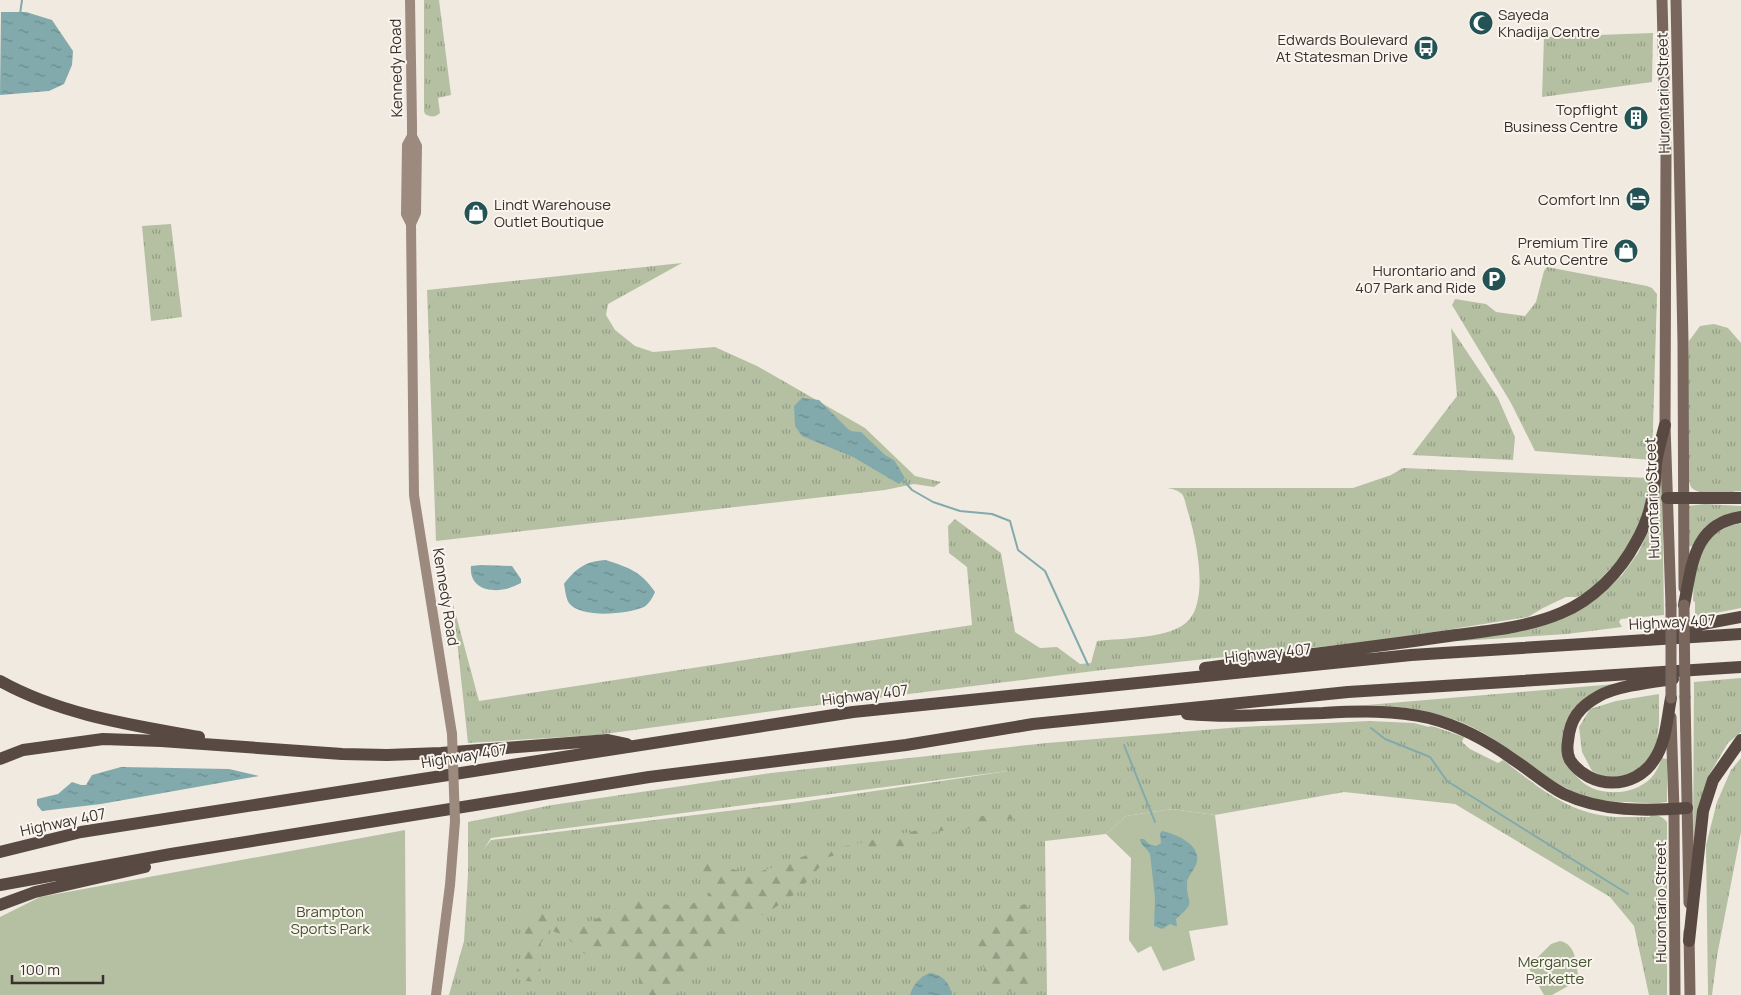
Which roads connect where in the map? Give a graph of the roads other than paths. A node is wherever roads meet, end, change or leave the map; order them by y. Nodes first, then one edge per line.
1 (410, 0) edge
2 (1662, 0) edge
3 (1676, 0) edge
4 (1665, 425) junction
5 (1667, 498) junction
6 (1683, 498) junction
7 (1741, 498) edge
8 (1741, 517) edge
9 (1678, 605) junction
10 (1741, 618) edge
11 (1741, 634) edge
12 (1637, 640) junction
13 (1741, 667) edge
14 (1705, 670) junction
15 (0, 681) edge
16 (1124, 684) junction
17 (1671, 698) junction
18 (1152, 712) junction
19 (1741, 740) edge
20 (637, 746) junction
21 (240, 748) junction
22 (0, 758) edge
23 (1681, 808) junction
24 (0, 852) edge
25 (171, 854) junction
26 (0, 885) edge
27 (0, 905) edge
28 (1689, 941) junction
29 (434, 995) edge
30 (1675, 995) edge
31 (1690, 995) edge

1 - 29 main road, Kennedy Road, bridge
2 - 4 main road, Hurontario Street
3 - 6 main road, Hurontario Street
4 - 5 main road, Hurontario Street
4 - 16 highway
5 - 6 highway
5 - 9 main road, Hurontario Street
6 - 7 highway
6 - 9 main road, Hurontario Street
8 - 9 highway
9 - 17 main road, Hurontario Street, bridge
9 - 23 main road, Hurontario Street, bridge
10 - 12 highway
11 - 12 highway, Highway 407
12 - 16 highway, Highway 407
13 - 14 highway
14 - 17 highway
14 - 18 highway
15 - 21 highway
16 - 20 highway, Highway 407
17 - 23 main road, Hurontario Street
18 - 23 highway
18 - 25 highway
19 - 28 highway
20 - 21 highway
20 - 24 highway, Highway 407
21 - 22 highway
23 - 28 main road, Hurontario Street
23 - 30 main road, Hurontario Street
25 - 26 highway
25 - 27 highway
28 - 31 main road, Hurontario Street

